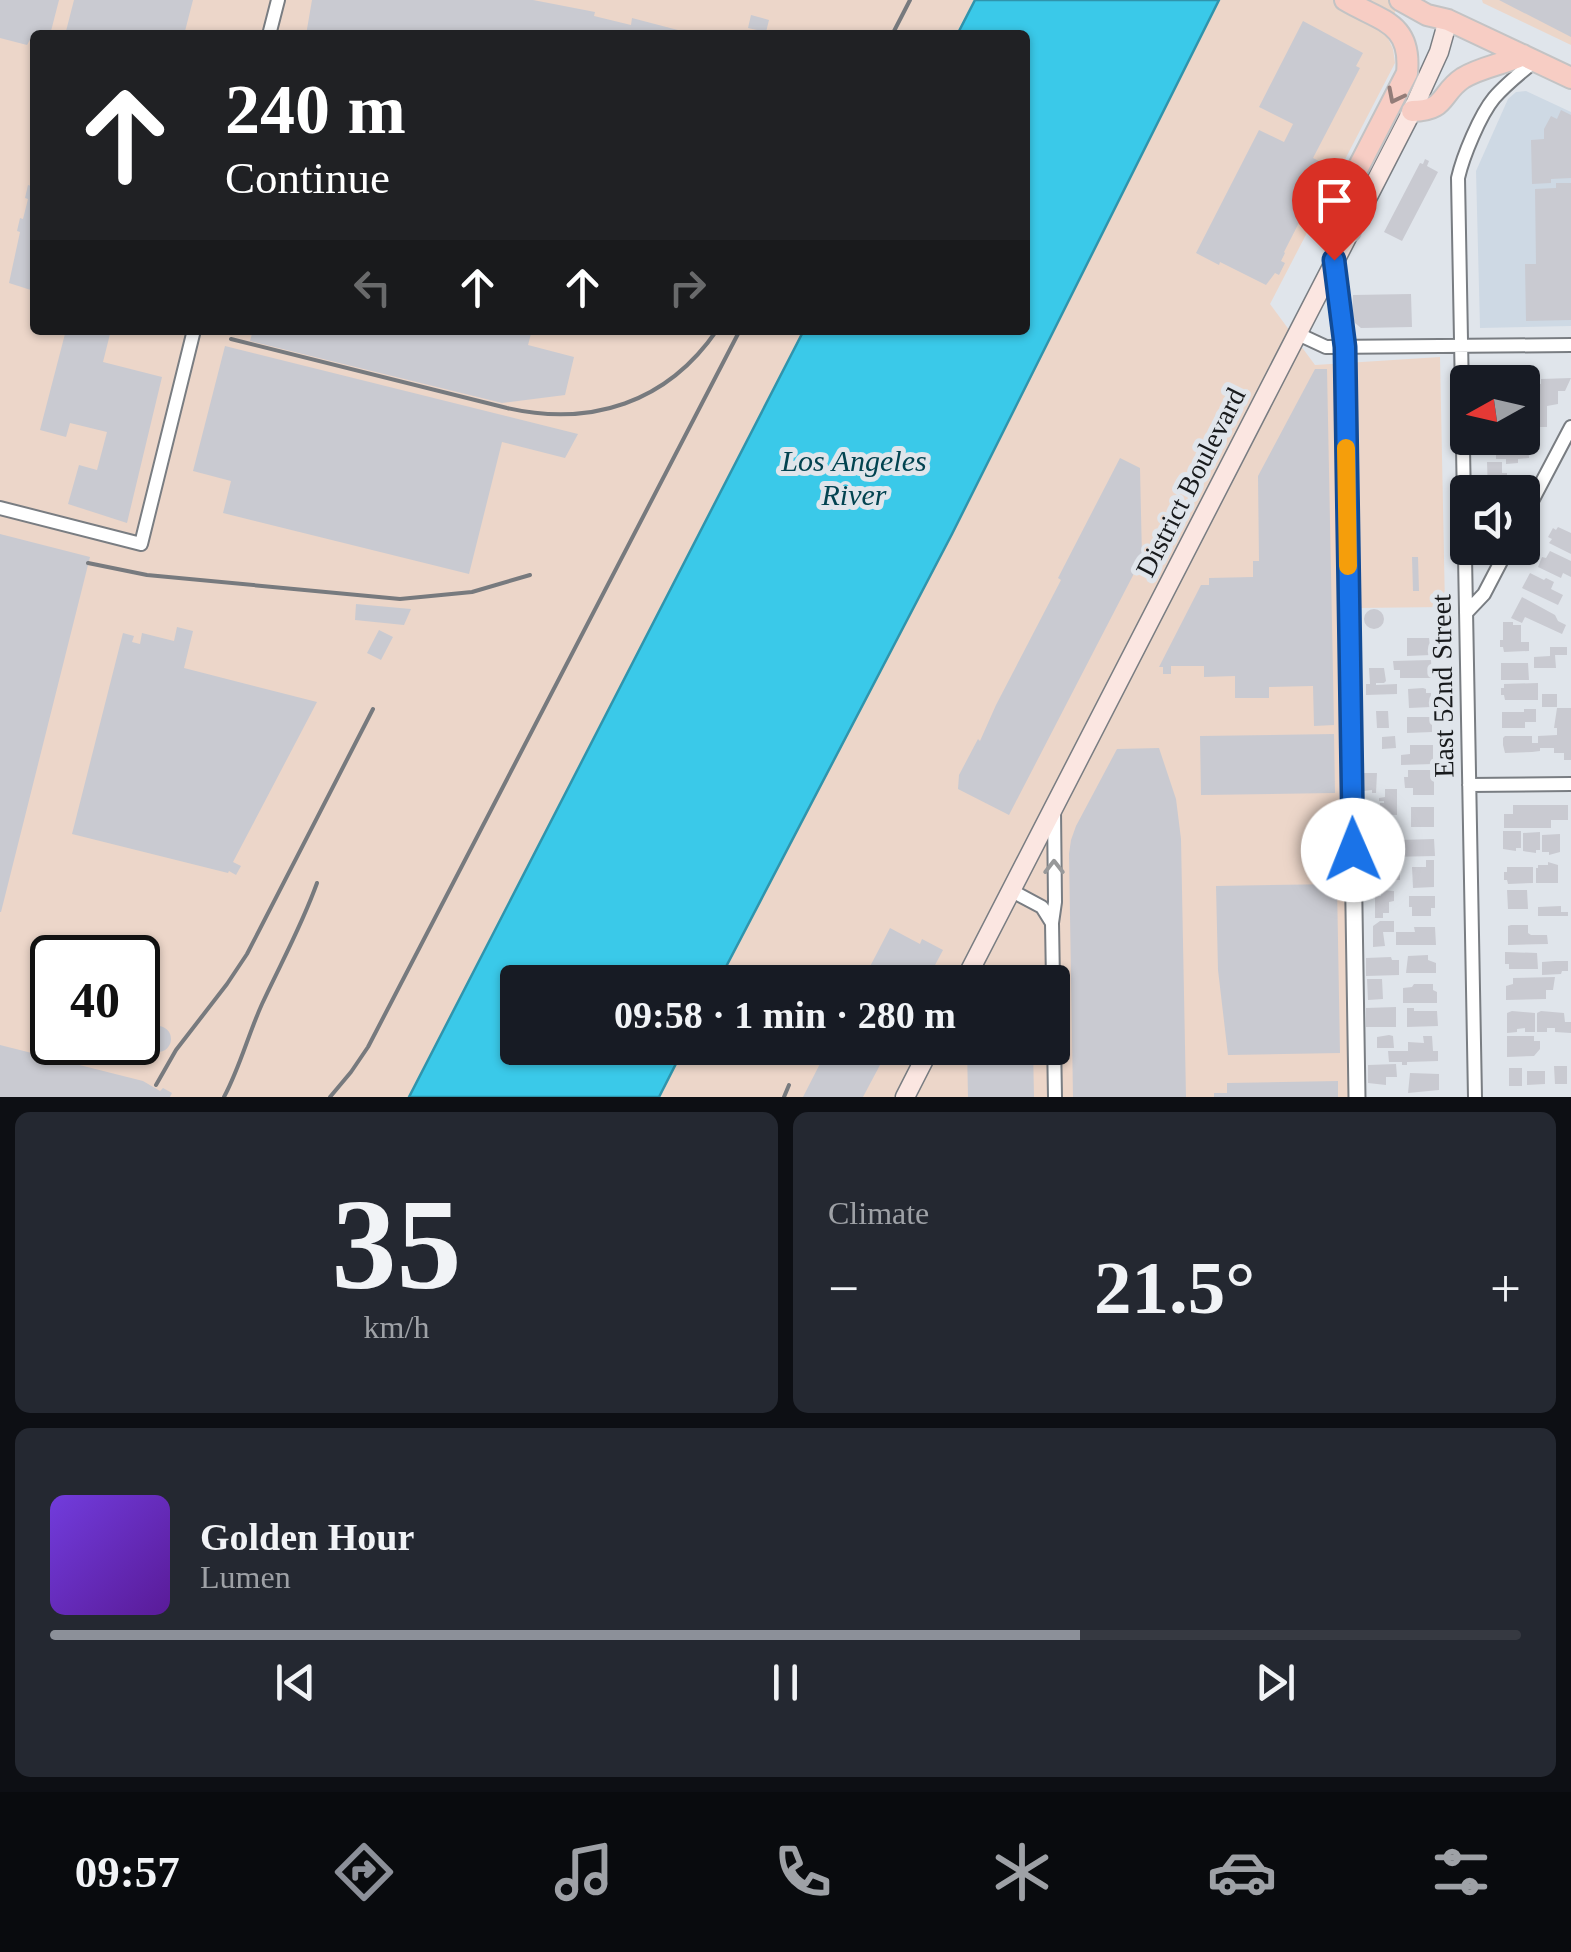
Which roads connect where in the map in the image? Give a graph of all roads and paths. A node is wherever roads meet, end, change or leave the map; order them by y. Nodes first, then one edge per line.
1 (278, 0) edge
2 (1344, 0) edge
3 (1400, 0) edge
4 (1448, 14) junction
5 (270, 30) edge
6 (1529, 58) junction
7 (1571, 78) edge
8 (1412, 111) junction
9 (1350, 231) junction
10 (1334, 260) junction
11 (1298, 334) junction
12 (193, 335) edge
13 (1571, 345) edge
14 (1461, 346) junction
15 (1345, 347) junction
16 (1571, 427) edge
17 (1540, 486) edge
18 (0, 508) edge
19 (1499, 565) edge
20 (1466, 613) junction
21 (1571, 784) edge
22 (1469, 786) junction
23 (1054, 810) junction
24 (1012, 892) junction
25 (1052, 923) junction
26 (973, 965) edge
27 (921, 1065) edge
28 (904, 1097) edge
29 (1055, 1097) edge
30 (1358, 1097) edge
31 (1475, 1097) edge

1 - 5 street
2 -> 9 main road
3 - 4 main road
4 - 6 main road
4 - 8 main road, District Boulevard
6 - 7 main road
6 - 8 main road
6 - 14 street, East 52nd Street
8 - 9 main road, District Boulevard
9 - 10 main road, District Boulevard
10 - 11 main road, District Boulevard
10 - 15 street
11 - 15 street
11 - 23 main road, District Boulevard
12 - 18 street
13 - 14 street
14 - 15 street
14 - 20 street, East 52nd Street
15 - 30 street
16 - 17 street
19 - 20 street
20 - 22 street, East 52nd Street
21 - 22 street
22 - 31 street, East 52nd Street
23 - 24 main road, District Boulevard
25 -> 23 street
24 - 25 street
24 - 26 main road, District Boulevard
25 - 29 street
27 - 28 main road

